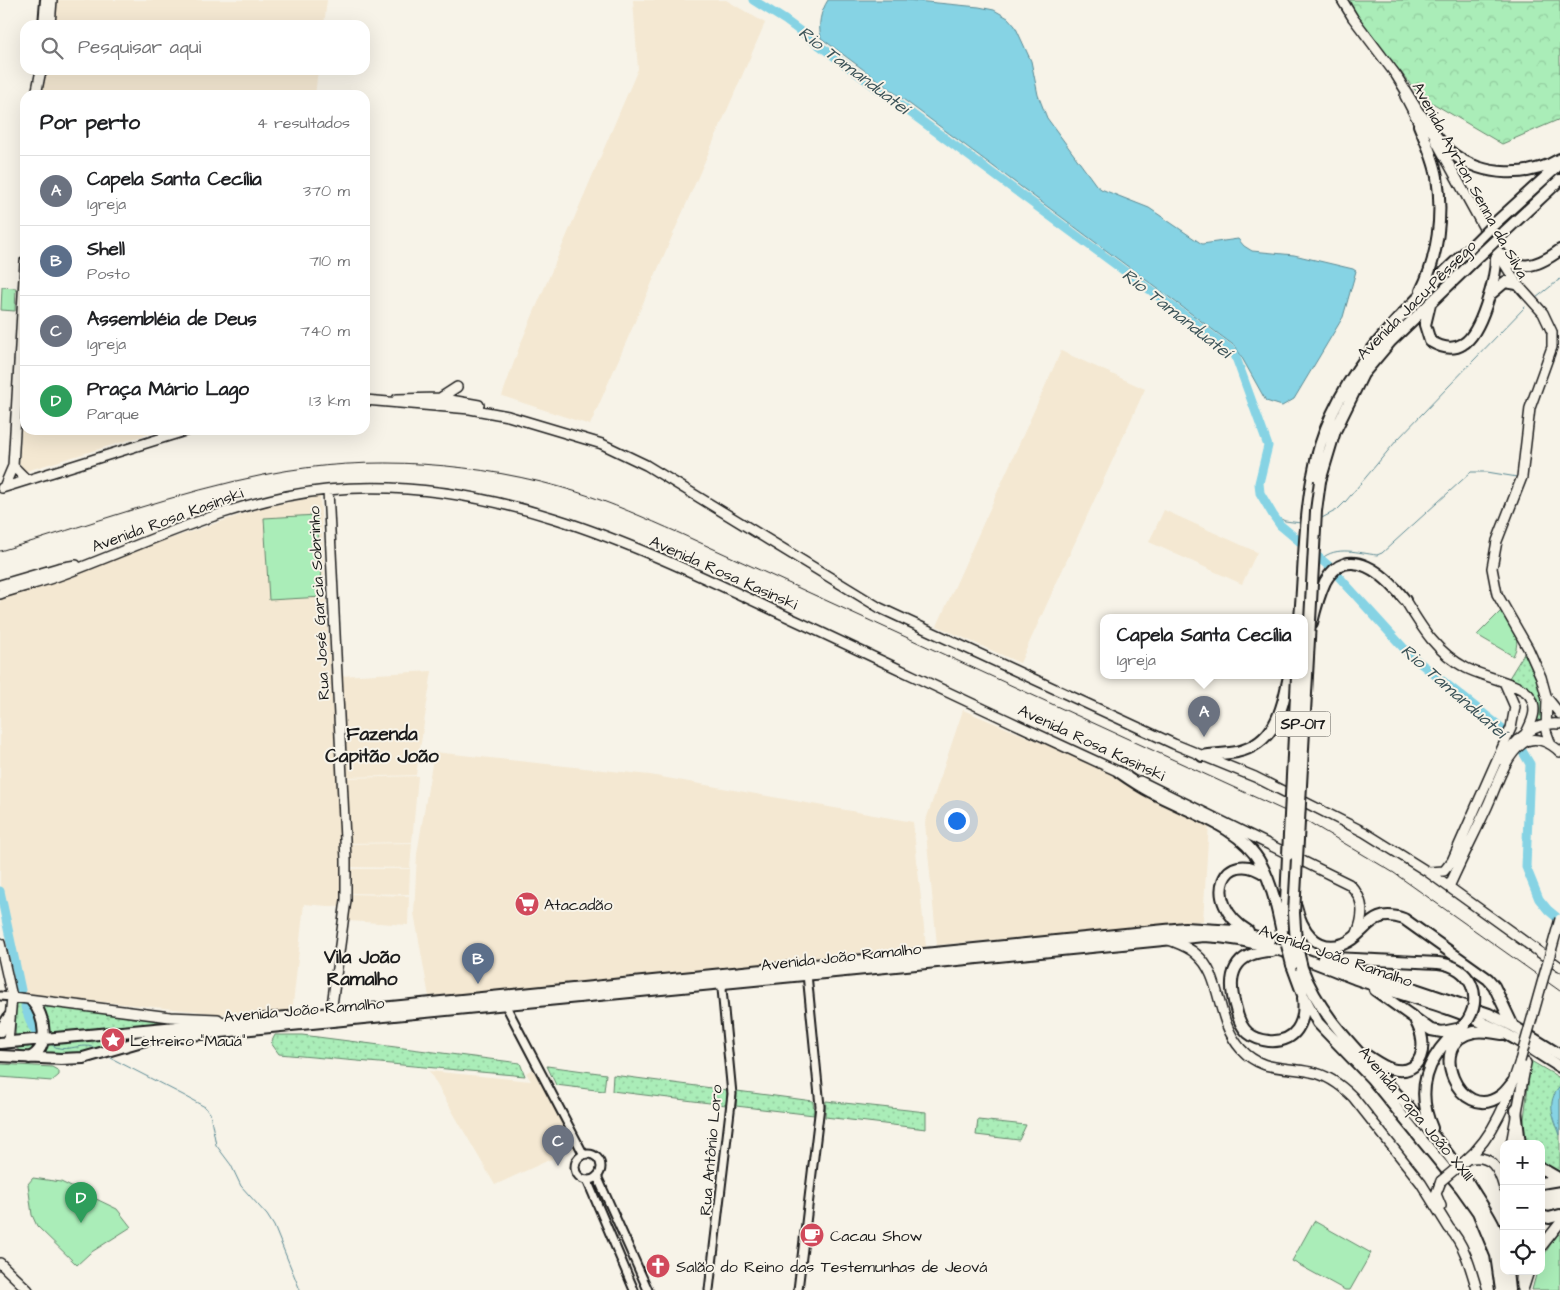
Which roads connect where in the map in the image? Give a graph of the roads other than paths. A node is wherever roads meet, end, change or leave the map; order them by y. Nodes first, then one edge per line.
1 (46, 0) edge
2 (52, 0) edge
3 (1342, 0) edge
4 (46, 20) edge
5 (47, 20) edge
6 (40, 75) edge
7 (37, 90) edge
8 (1420, 120) junction
9 (1560, 158) edge
10 (1560, 164) edge
11 (1560, 180) edge
12 (1560, 250) edge
13 (1496, 254) junction
14 (1513, 283) junction
15 (1489, 295) junction
16 (1418, 298) junction
17 (1431, 302) junction
18 (20, 346) edge
19 (457, 387) dead end
20 (370, 400) edge
21 (457, 400) junction
22 (437, 402) junction
23 (470, 409) junction
24 (172, 435) edge
25 (580, 436) junction
26 (600, 437) junction
27 (608, 446) junction
28 (646, 465) junction
29 (13, 466) junction
30 (1316, 477) junction
31 (27, 480) junction
32 (2, 488) edge
33 (328, 490) junction
34 (91, 562) junction
35 (0, 585) edge
36 (0, 594) edge
37 (1405, 600) joint
38 (1300, 614) edge
39 (1309, 635) junction
40 (1308, 653) edge
41 (1288, 679) edge
42 (1298, 679) edge
43 (1306, 679) edge
44 (1506, 684) junction
45 (1547, 699) junction
46 (1560, 714) edge
47 (1546, 723) junction
48 (1560, 724) edge
49 (1522, 739) junction
50 (1550, 742) junction
51 (1509, 750) junction
52 (1560, 752) edge
53 (1202, 756) junction
54 (1119, 772) junction
55 (1428, 872) junction
56 (1267, 876) junction
57 (1449, 887) junction
58 (1294, 898) junction
59 (1560, 920) edge
60 (1253, 934) junction
61 (1356, 934) junction
62 (1167, 939) junction
63 (1560, 940) edge
64 (0, 944) edge
65 (1285, 947) junction
66 (1320, 957) junction
67 (0, 962) edge
68 (1297, 966) junction
69 (1560, 967) edge
70 (774, 968) junction
71 (804, 969) junction
72 (1355, 978) junction
73 (724, 982) junction
74 (1303, 994) junction
75 (0, 996) edge
76 (12, 998) junction
77 (503, 999) junction
78 (32, 1000) junction
79 (331, 1013) junction
80 (9, 1017) junction
81 (1414, 1019) junction
82 (242, 1020) junction
83 (1463, 1026) junction
84 (1510, 1030) junction
85 (0, 1031) edge
86 (44, 1040) junction
87 (4, 1042) edge
88 (1355, 1048) junction
89 (0, 1056) edge
90 (1560, 1056) edge
91 (16, 1057) junction
92 (28, 1058) junction
93 (1523, 1062) junction
94 (1560, 1067) edge
95 (1513, 1082) junction
96 (1516, 1110) junction
97 (1435, 1136) junction
98 (1512, 1140) edge
99 (1520, 1140) edge
100 (584, 1155) junction
101 (1466, 1160) junction
102 (1545, 1170) edge
103 (597, 1176) junction
104 (1560, 1179) edge
105 (586, 1180) junction
106 (1545, 1182) edge
107 (1503, 1185) edge
108 (1560, 1215) edge
109 (1545, 1217) edge
110 (1560, 1223) edge
111 (1454, 1234) junction
112 (1545, 1242) edge
113 (1500, 1243) edge
114 (0, 1263) edge
115 (1507, 1275) edge
116 (1521, 1275) edge
117 (1528, 1275) edge
118 (28, 1290) edge
119 (634, 1290) edge
120 (648, 1290) edge
121 (709, 1290) edge
122 (798, 1290) edge
123 (1476, 1290) edge
124 (1501, 1290) edge
125 (1509, 1290) edge
126 (1522, 1290) edge

1 - 4 highway
2 - 5 main road
3 - 8 main road, Avenida Ayrton Senna da Silva
6 - 7 main road
8 - 9 highway
8 - 13 main road, Avenida Ayrton Senna da Silva
8 - 16 highway
10 - 16 highway, Avenida Jacu-Pêssego / SP-017, bridge
11 - 17 highway, Avenida Jacu-Pêssego / SP-017, bridge
12 - 13 highway
13 - 14 main road, Avenida Ayrton Senna da Silva
13 - 15 highway
14 - 15 highway
14 - 45 main road, Avenida Ayrton Senna da Silva
15 - 17 highway
16 - 30 highway, Avenida Jacu-Pêssego / SP-017
17 - 30 highway, Avenida Jacu-Pêssego / SP-017
18 - 29 main road
19 - 22 main road
20 - 22 main road
21 - 22 main road
21 - 23 main road
21 - 26 main road
22 - 23 main road
23 - 25 main road
24 - 31 main road
25 - 26 main road
25 - 27 main road
26 - 27 main road
26 - 28 main road
27 - 28 main road
28 - 53 main road
29 - 31 main road
29 - 32 main road
30 - 38 highway, Avenida Jacu-Pêssego / SP-017
30 - 39 highway, Avenida Jacu-Pêssego / SP-017, bridge
31 - 32 main road
33 - 34 main road, Avenida Rosa Kasinski
33 - 54 main road, Avenida Rosa Kasinski
33 - 79 main road, Rua José Garcia Sobrinho
34 - 35 main road
34 - 36 main road, Avenida Rosa Kasinski
37 - 39 highway, bridge
37 - 44 main road
39 - 40 highway, Avenida Jacu-Pêssego / SP-017, bridge
41 - 53 highway
42 - 65 highway, SP-017, bridge
43 - 58 highway, Avenida Jacu-Pêssego / SP-017, bridge
44 - 49 main road
44 - 51 main road
45 - 46 main road, Avenida Ayrton Senna da Silva
45 - 47 main road, Avenida Ayrton Senna da Silva
47 - 48 main road
47 - 49 main road
47 - 50 main road, Avenida Ayrton Senna da Silva
49 - 50 main road
49 - 51 main road
50 - 52 main road
51 - 55 main road
51 - 57 main road
53 - 55 main road
54 - 56 highway
54 - 61 main road, Avenida Rosa Kasinski
55 - 57 main road
56 - 60 highway
56 - 65 highway
57 - 69 main road
58 - 61 highway, bridge
58 - 68 highway, Avenida Jacu-Pêssego / SP-017, bridge
59 - 93 main road, bridge
60 - 66 highway, Avenida João Ramalho
60 - 71 highway, Avenida João Ramalho
61 - 84 highway
62 - 65 highway, Avenida João Ramalho
62 - 71 highway, Avenida João Ramalho
62 - 111 main road
63 - 93 main road
64 - 67 main road
64 - 76 main road
65 - 68 highway, SP-017, bridge
65 - 72 highway, Avenida João Ramalho
65 - 74 highway
66 - 83 highway, bridge
66 - 84 highway, Avenida João Ramalho
68 - 74 highway, Avenida Papa João XXIII / SP-017
68 - 88 highway, Avenida Papa João XXIII / SP-017
70 - 71 highway, Avenida João Ramalho
70 - 73 highway
70 - 77 highway, Avenida João Ramalho
71 - 73 highway, Avenida João Ramalho
71 - 122 street
72 - 81 highway
72 - 84 highway, Avenida João Ramalho
73 - 77 highway, Avenida João Ramalho
73 - 121 street, Rua Antônio Loro
74 - 124 highway, Avenida Papa João XXIII / SP-017
75 - 76 street
76 - 78 main road, Avenida João Ramalho
76 - 80 main road
77 - 79 highway, Avenida João Ramalho
77 - 92 highway, Avenida João Ramalho
77 - 100 street
78 - 82 main road, Avenida João Ramalho
78 - 86 highway
79 - 82 highway, Avenida João Ramalho
80 - 85 highway
80 - 87 main road
81 - 83 highway
81 - 88 highway
82 - 86 highway, Avenida João Ramalho
83 - 97 highway
84 - 90 highway, Avenida João Ramalho
84 - 94 highway, Avenida João Ramalho
84 - 95 highway
86 - 87 highway, Avenida João Ramalho
86 - 92 highway
87 - 91 highway
88 - 97 highway, Avenida Papa João XXIII / SP-017
89 - 91 highway, Avenida João Ramalho
91 - 92 highway, Avenida João Ramalho
93 - 95 main road
93 - 96 main road
95 - 101 main road
96 - 98 main road
96 - 99 highway
97 - 113 highway, Avenida Papa João XXIII / SP-017
100 - 103 street
100 - 105 street
101 - 107 main road
101 - 111 main road, bridge
102 - 104 highway
103 - 105 street
103 - 120 street
104 - 106 highway
105 - 119 street
108 - 109 highway
110 - 112 main road
111 - 123 main road
114 - 118 main road
115 - 125 highway
116 - 126 main road
117 - 126 main road

